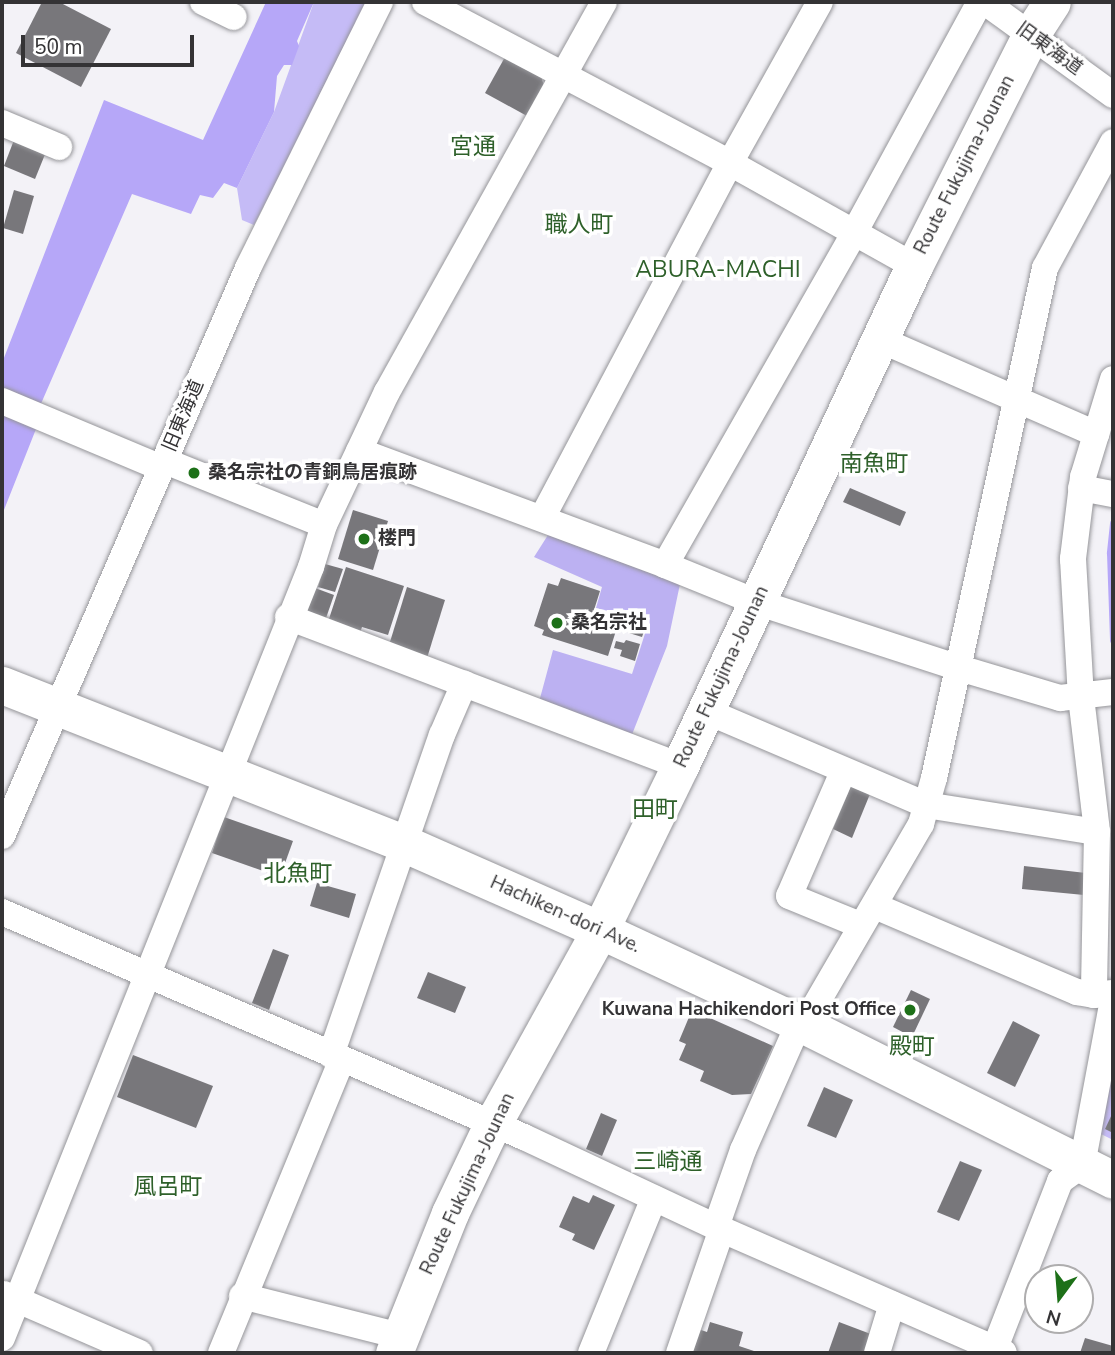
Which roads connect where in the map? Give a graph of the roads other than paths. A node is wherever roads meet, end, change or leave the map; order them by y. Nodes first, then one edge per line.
1 (203, 2) edge
2 (380, 2) edge
3 (425, 2) edge
4 (604, 2) edge
5 (820, 2) edge
6 (982, 2) edge
7 (1052, 2) edge
8 (233, 17) dead end
9 (1030, 36) junction
10 (563, 75) junction
11 (1113, 95) edge
12 (2, 124) edge
13 (1113, 142) edge
14 (59, 147) dead end
15 (730, 163) junction
16 (854, 233) junction
17 (914, 265) junction
18 (881, 340) junction
19 (1113, 379) edge
20 (2, 401) edge
21 (1018, 401) junction
22 (1096, 434) junction
23 (359, 451) junction
24 (163, 465) junction
25 (1081, 488) junction
26 (1111, 493) edge
27 (542, 518) junction
28 (324, 525) junction
29 (665, 565) junction
30 (756, 602) junction
31 (288, 617) junction
32 (956, 667) junction
33 (464, 684) junction
34 (2, 685) edge
35 (1095, 694) edge
36 (57, 707) junction
37 (706, 711) junction
38 (680, 766) junction
39 (843, 772) junction
40 (226, 773) junction
41 (926, 805) junction
42 (1097, 832) junction
43 (2, 836) edge
44 (405, 844) junction
45 (2, 912) edge
46 (868, 916) junction
47 (600, 930) junction
48 (147, 975) junction
49 (1107, 996) edge
50 (802, 1024) junction
51 (336, 1057) junction
52 (492, 1125) junction
53 (1097, 1172) edge
54 (654, 1198) junction
55 (719, 1228) junction
56 (242, 1296) junction
57 (10, 1297) edge
58 (892, 1304) junction
59 (2, 1338) edge
60 (397, 1345) edge
61 (997, 1352) edge
62 (140, 1353) edge
63 (220, 1353) edge
64 (591, 1353) edge
65 (678, 1353) edge
66 (877, 1353) edge

1 - 8 street
2 - 24 street, 旧東海道
3 - 10 street
4 - 10 street
5 - 15 street
6 - 9 street, 旧東海道
6 - 16 street
7 - 9 main road, Route Fukujima-Jounan
9 - 11 street, 旧東海道
9 - 17 main road, Route Fukujima-Jounan
10 - 15 street
10 - 23 street
12 - 14 street
13 - 21 street
15 - 16 street
15 - 27 street
16 - 17 street
16 - 29 street
17 - 18 main road, Route Fukujima-Jounan
18 - 21 street
18 - 30 main road, Route Fukujima-Jounan
19 - 22 street
20 - 24 street
21 - 22 street
21 - 32 street
22 - 25 street
23 - 27 street
23 - 28 street
24 - 28 street
24 - 36 street, 旧東海道
25 - 26 street
25 - 35 street
27 - 29 street
28 - 31 street
29 - 30 street
30 - 32 street
30 - 37 main road, Route Fukujima-Jounan
31 - 33 street
31 - 40 street
32 - 35 street
32 - 41 street
33 - 38 street
33 - 44 street
34 - 36 main road, Hachiken-dori Ave.
35 - 42 street
36 - 40 main road, Hachiken-dori Ave.
36 - 43 street, 旧東海道
37 - 38 main road, Route Fukujima-Jounan
37 - 39 street
38 - 47 main road, Route Fukujima-Jounan
39 - 41 street
39 - 46 street
40 - 44 main road, Hachiken-dori Ave.
40 - 48 street
41 - 42 street
41 - 46 street
42 - 49 street
44 - 47 main road, Hachiken-dori Ave.
44 - 51 street
45 - 48 street
46 - 49 street
46 - 50 street
47 - 50 main road, Hachiken-dori Ave.
47 - 52 main road, Route Fukujima-Jounan
48 - 51 street
48 - 57 street
49 - 53 street
50 - 53 main road, Hachiken-dori Ave.
50 - 55 street
51 - 52 street
51 - 56 street
52 - 54 street
52 - 60 main road, Route Fukujima-Jounan
53 - 61 street
54 - 55 street
54 - 64 street
55 - 58 street
55 - 65 street
56 - 60 street
56 - 63 street
57 - 59 street
57 - 62 street
58 - 61 street
58 - 66 street

